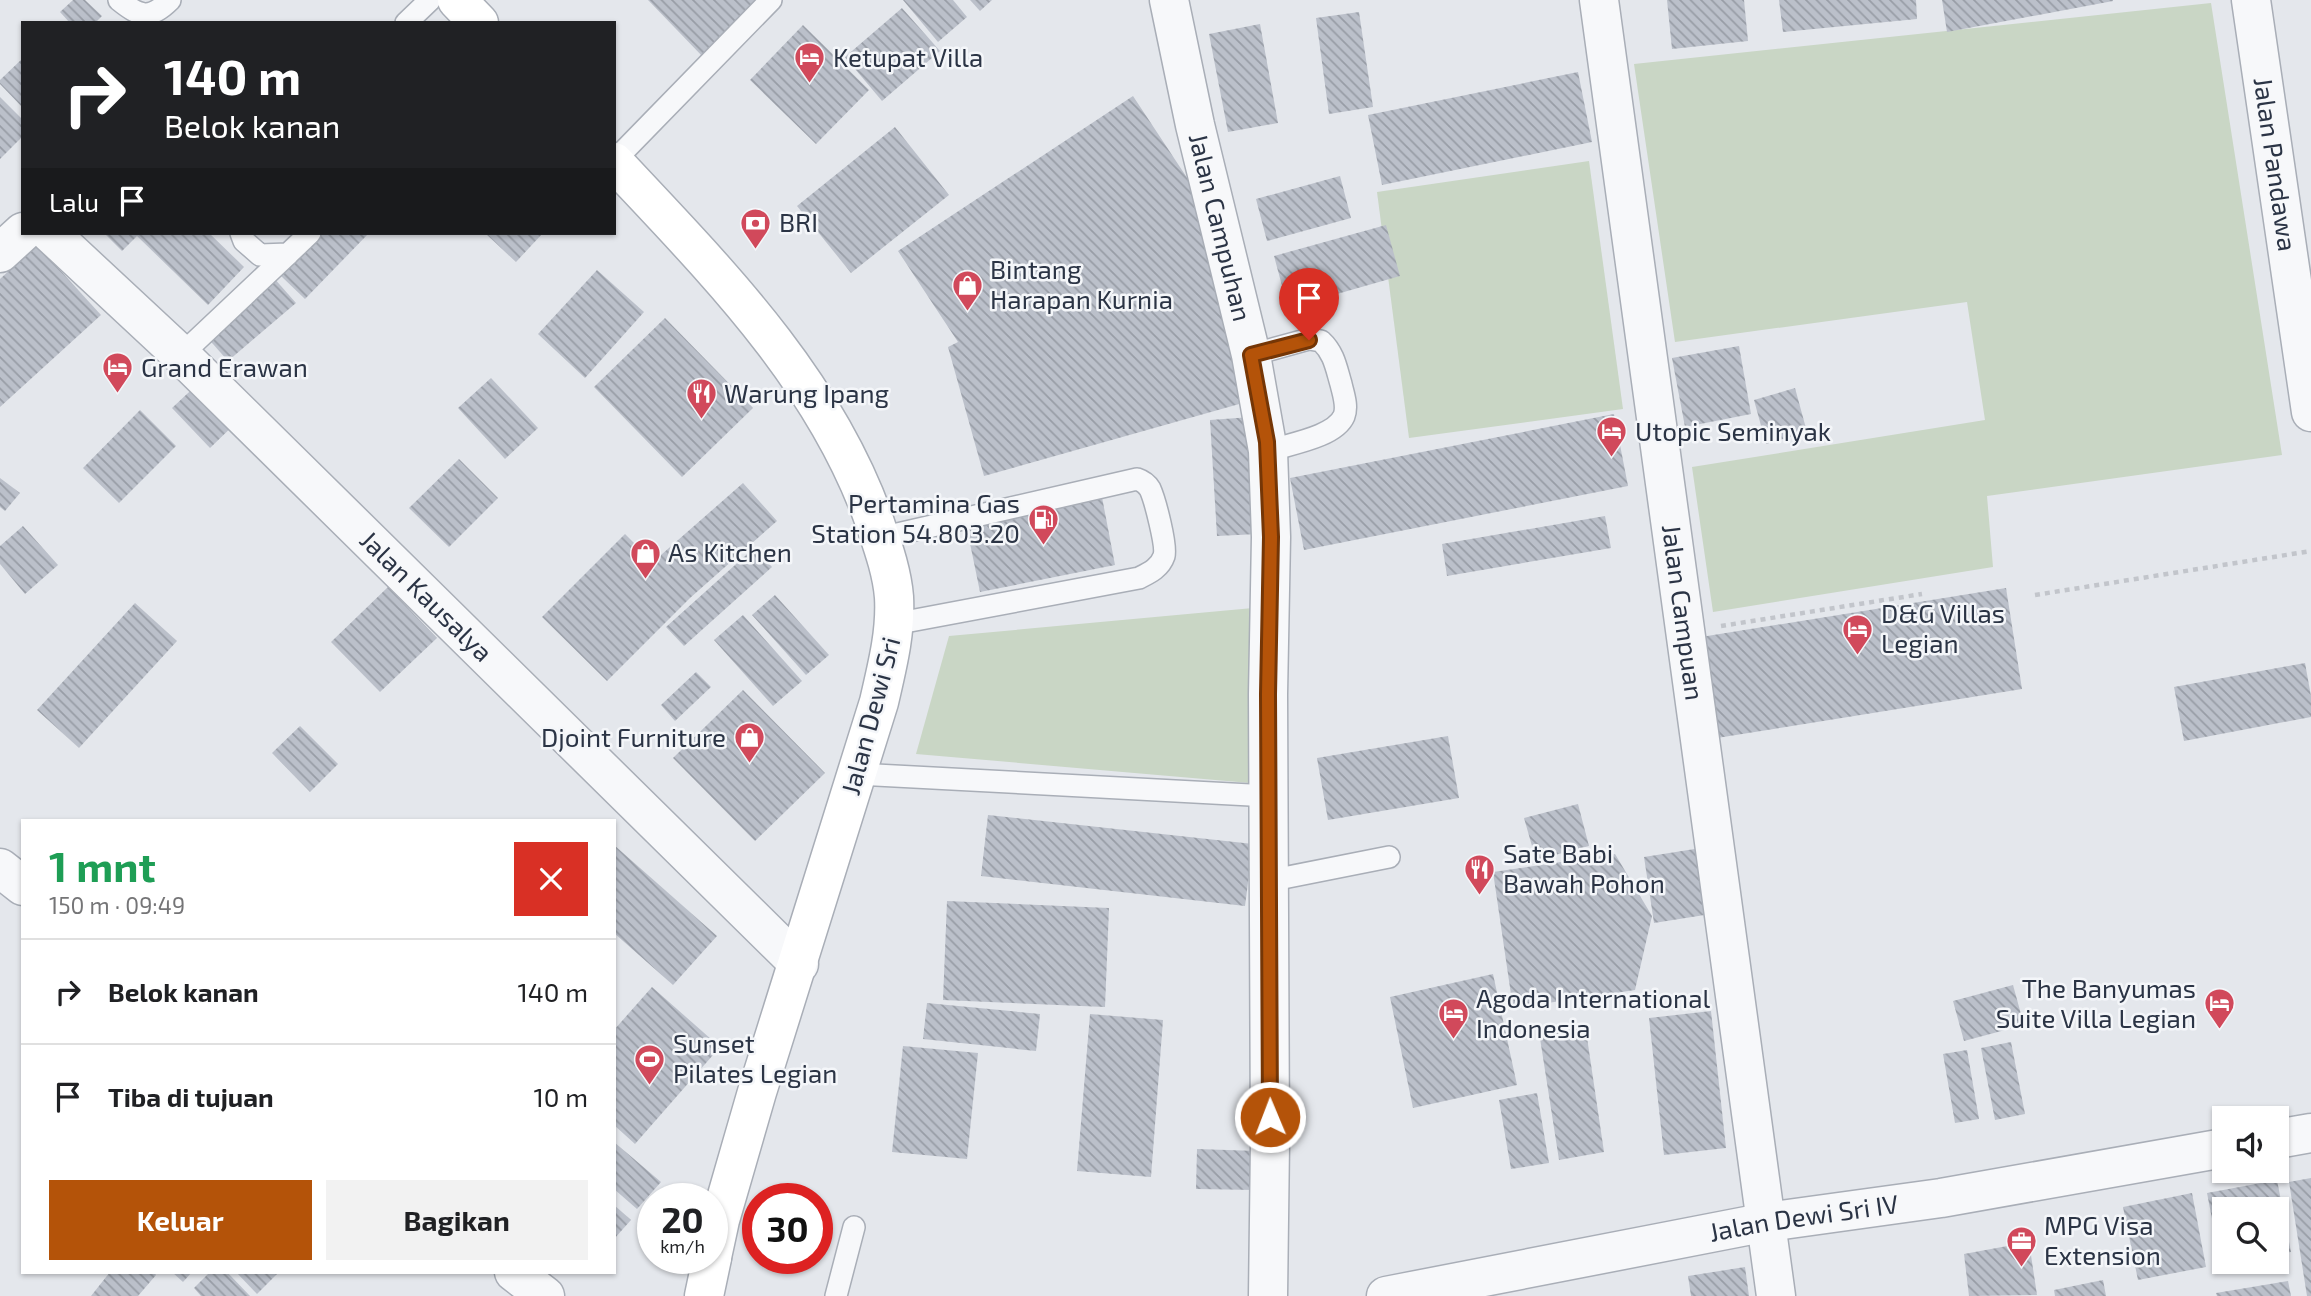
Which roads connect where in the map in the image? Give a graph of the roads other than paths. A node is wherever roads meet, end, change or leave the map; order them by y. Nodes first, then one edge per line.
1 (119, 0) edge
2 (170, 0) edge
3 (430, 0) edge
4 (457, 0) edge
5 (771, 0) edge
6 (1170, 0) edge
7 (1599, 0) edge
8 (2251, 0) edge
9 (408, 21) edge
10 (477, 21) edge
11 (616, 159) edge
12 (616, 163) edge
13 (21, 234) edge
14 (52, 235) edge
15 (242, 235) edge
16 (308, 235) edge
17 (0, 253) edge
18 (288, 254) junction
19 (181, 355) junction
20 (1251, 355) junction
21 (2311, 412) edge
22 (1268, 451) junction
23 (880, 538) junction
24 (894, 624) junction
25 (857, 774) junction
26 (1269, 796) junction
27 (1389, 857) dead end
28 (1268, 881) junction
29 (799, 964) junction
30 (2311, 1133) edge
31 (2289, 1137) edge
32 (2212, 1150) edge
33 (728, 1192) edge
34 (1767, 1222) junction
35 (854, 1227) dead end
36 (517, 1274) edge
37 (709, 1274) edge
38 (545, 1296) edge
39 (704, 1296) edge
40 (836, 1296) edge
41 (1268, 1296) edge
42 (1386, 1296) edge
43 (1776, 1296) edge

1 - 2 lane
3 - 9 lane
4 - 10 street
5 - 11 lane
6 - 20 street, Jalan Campuhan
7 - 34 street, Jalan Campuan
8 - 21 street, Jalan Pandawa
12 - 23 street, Jalan Dewi Sri
13 - 17 street
14 - 19 street, Jalan Kausalya
15 - 18 lane
16 - 18 lane
18 - 19 lane
19 - 29 street, Jalan Kausalya
20 - 22 street, Jalan Campuhan
20 - 22 lane
22 - 26 street, Jalan Campuhan
23 - 24 street, Jalan Dewi Sri
23 - 24 lane
24 - 25 street, Jalan Dewi Sri
25 - 26 lane
25 - 29 street, Jalan Dewi Sri
26 - 28 street, Jalan Campuhan
27 - 28 lane
28 - 41 street, Jalan Campuhan
29 - 33 street, Jalan Dewi Sri
30 - 31 street
32 - 34 street, Jalan Dewi Sri IV
34 - 42 street, Jalan Dewi Sri IV
34 - 43 street, Jalan Campuan
35 - 40 lane
36 - 38 street
37 - 39 street, Jalan Dewi Sri

